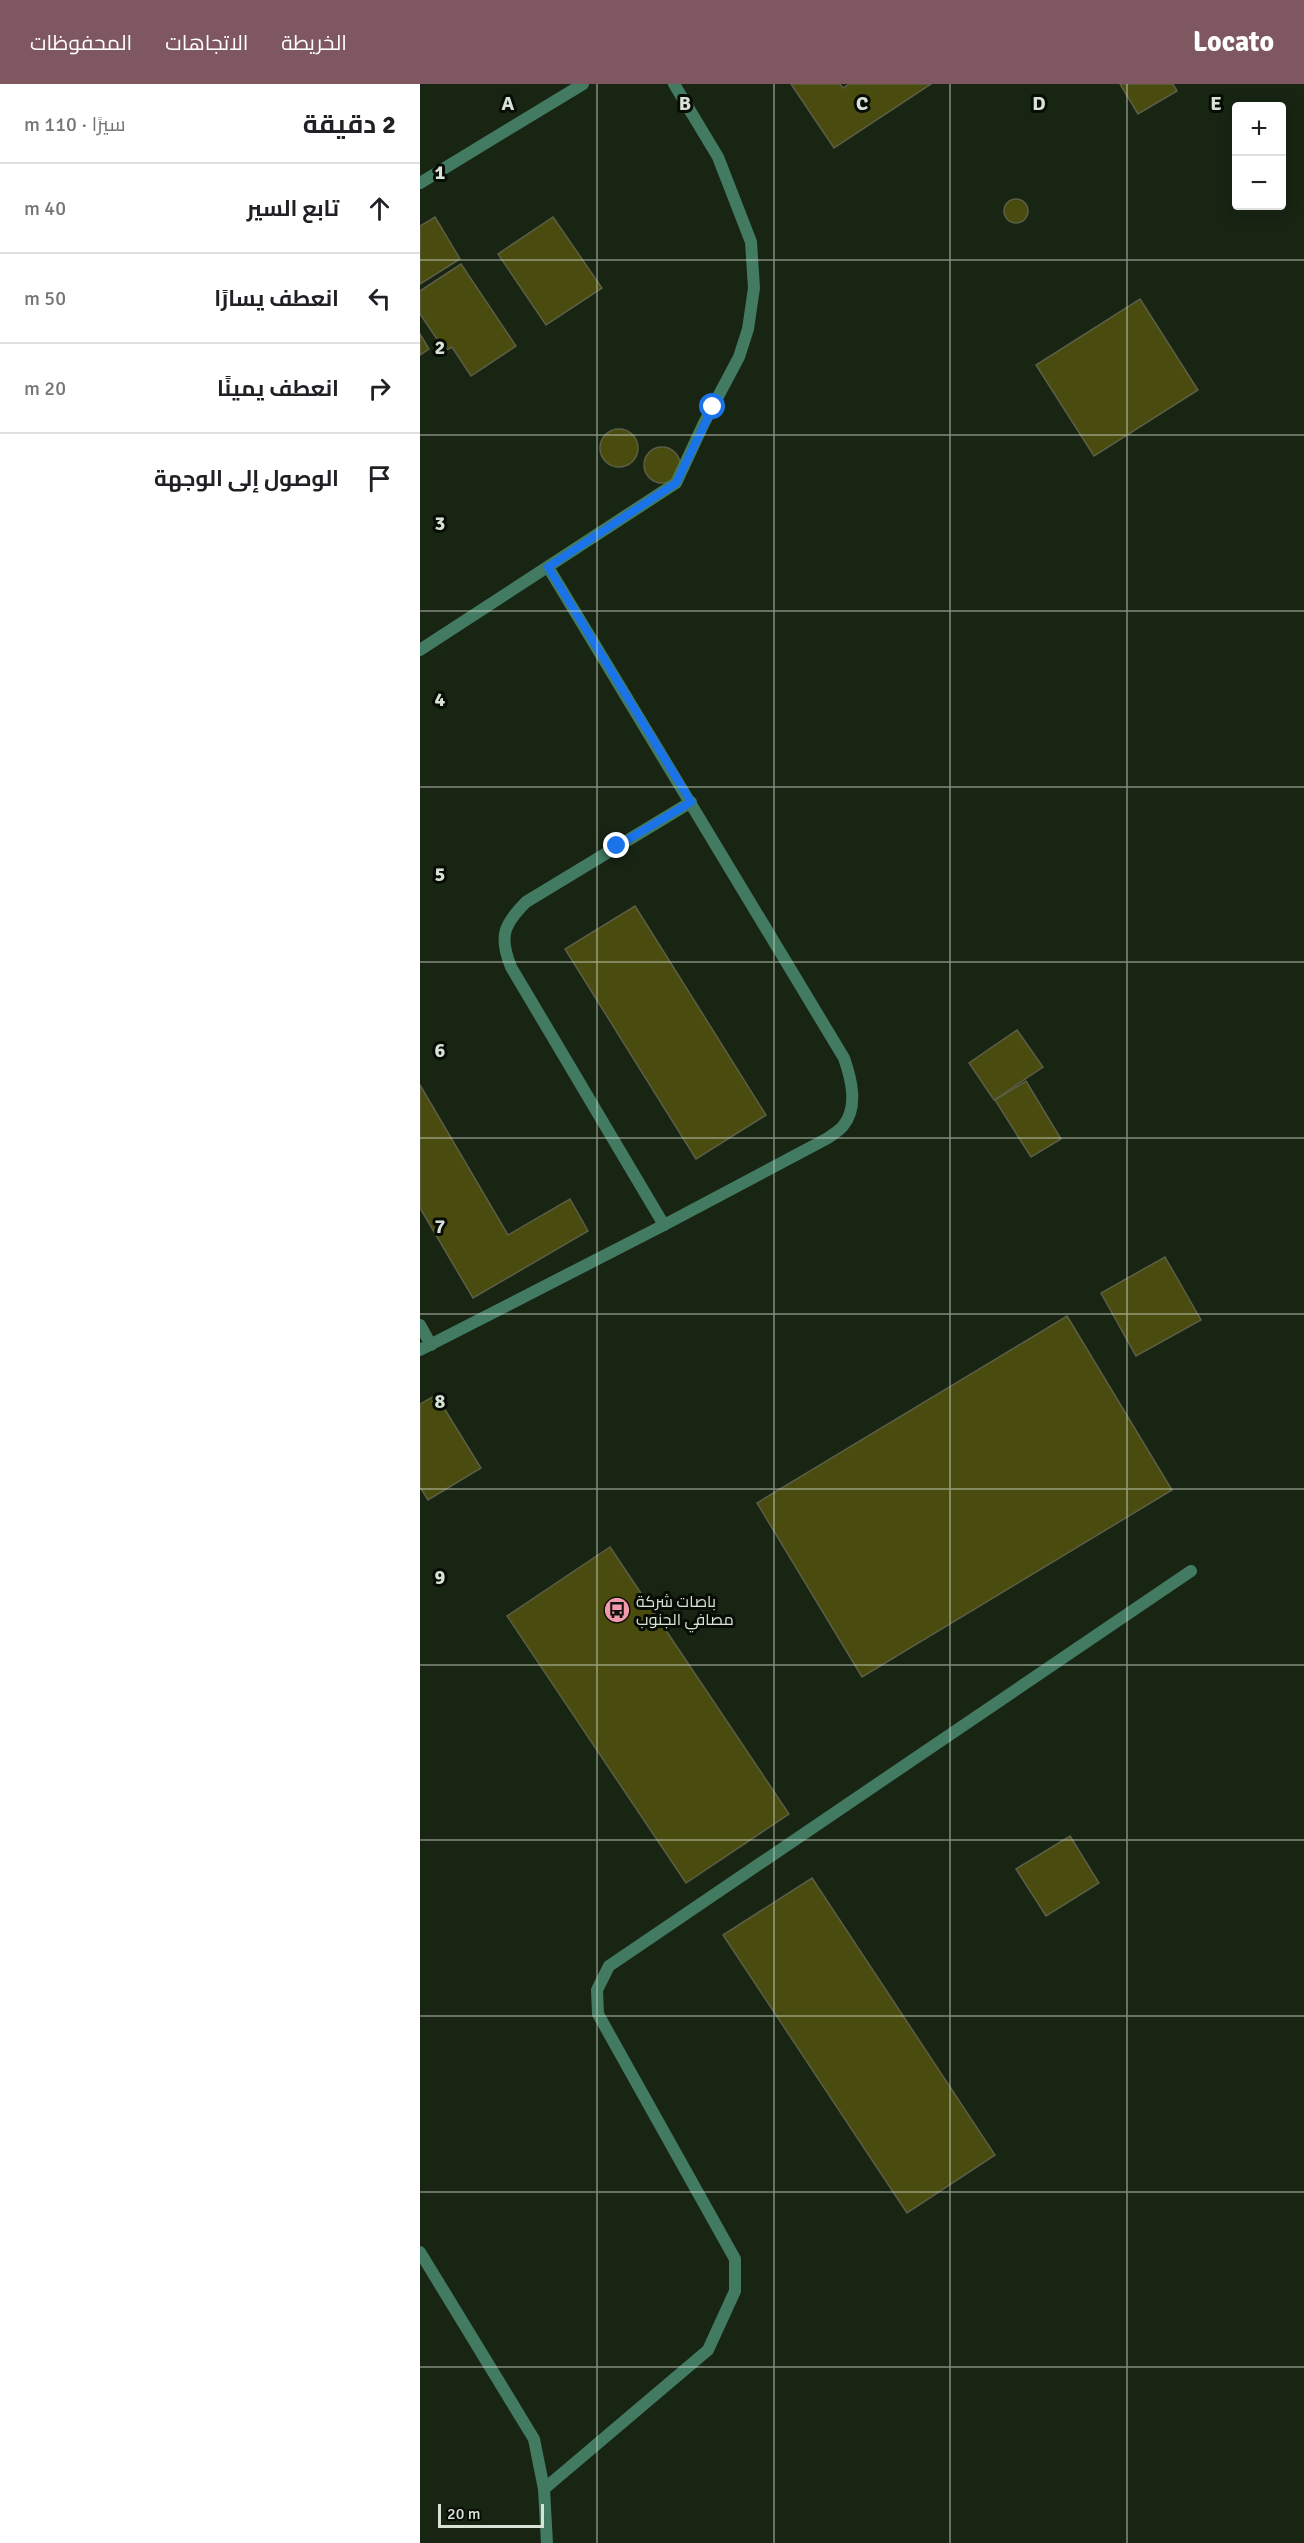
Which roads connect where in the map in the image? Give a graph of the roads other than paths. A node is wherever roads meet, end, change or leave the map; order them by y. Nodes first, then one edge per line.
1 (583, 84) edge
2 (674, 84) edge
3 (420, 183) edge
4 (548, 567) junction
5 (420, 650) edge
6 (691, 802) junction
7 (664, 1226) junction
8 (420, 1325) edge
9 (425, 1348) edge
10 (1191, 1571) dead end
11 (420, 2252) edge
12 (544, 2489) junction
13 (547, 2543) edge

1 - 3 lane
2 - 4 lane
4 - 5 lane
4 - 6 lane
6 - 7 lane
6 - 7 lane
7 - 9 lane
8 - 9 lane
10 - 12 lane
11 - 12 lane
12 - 13 lane

